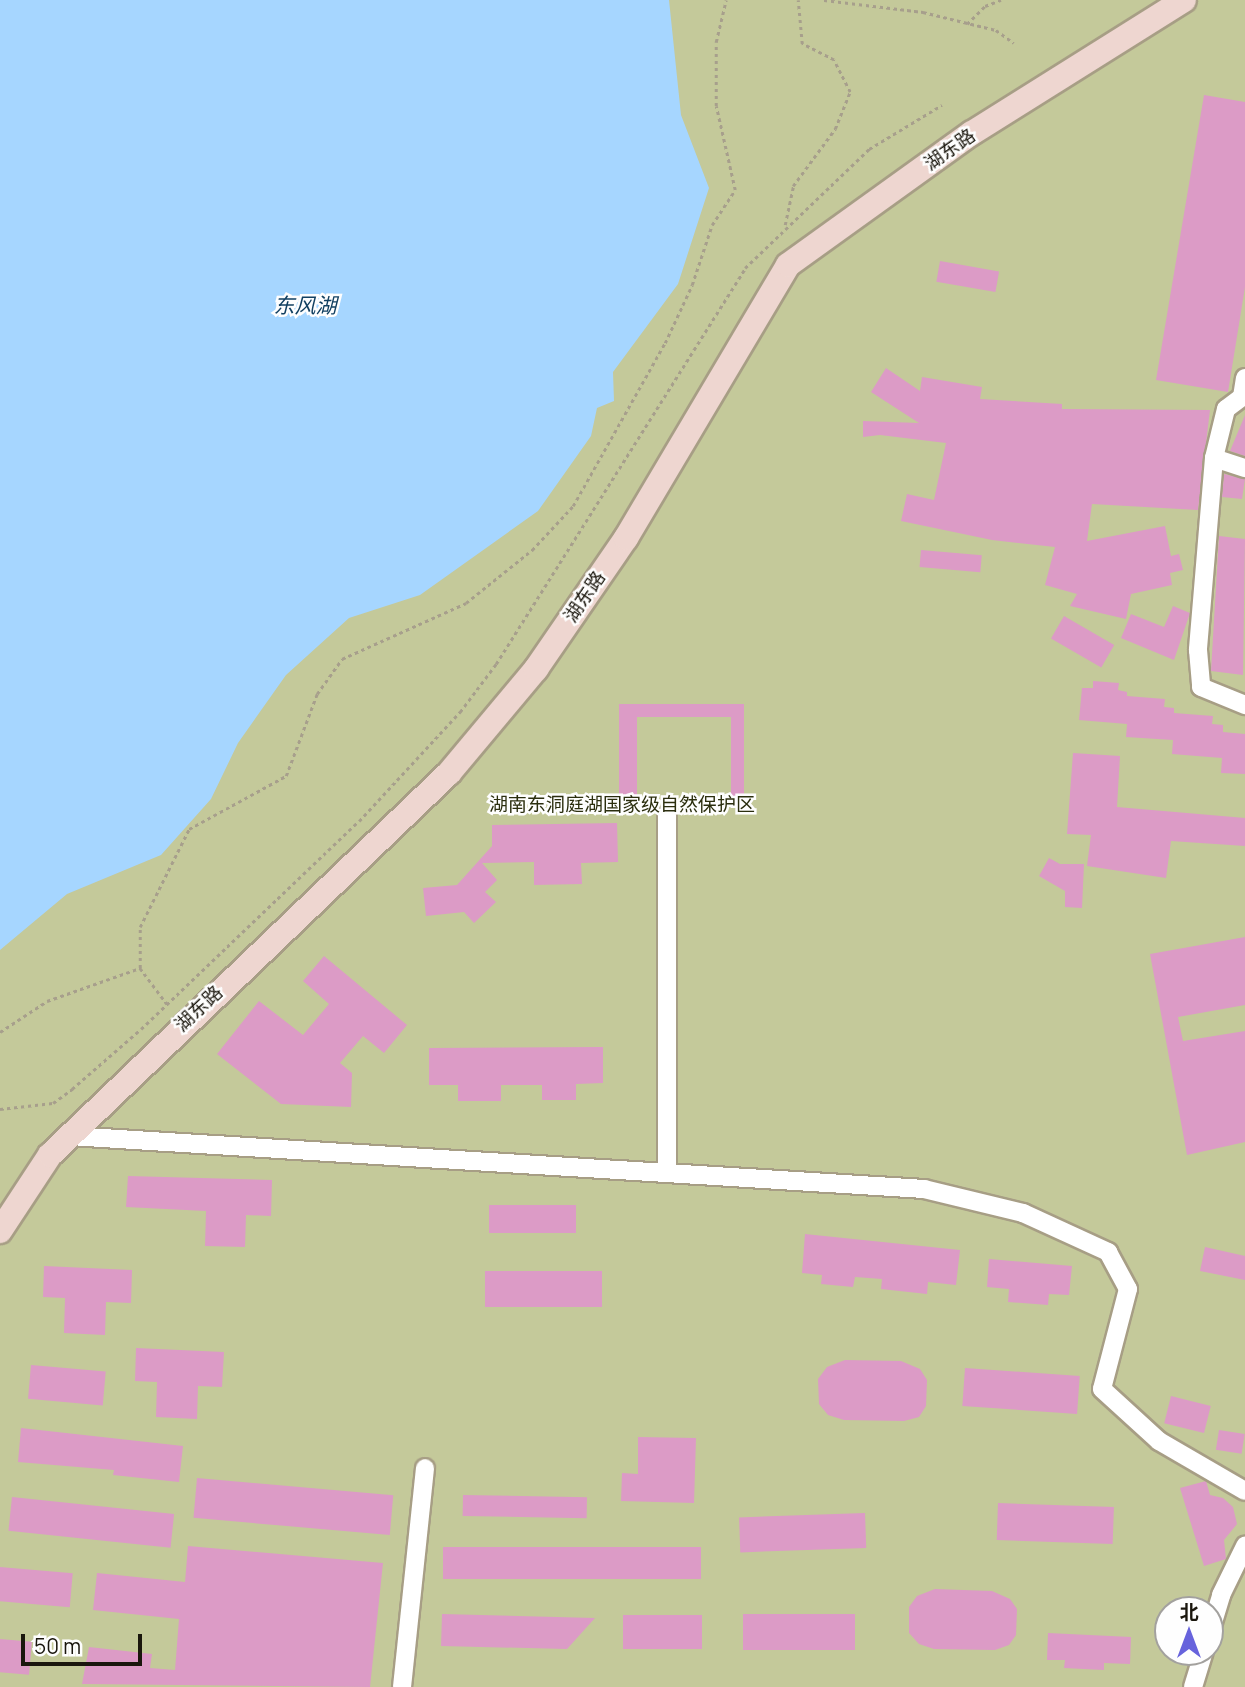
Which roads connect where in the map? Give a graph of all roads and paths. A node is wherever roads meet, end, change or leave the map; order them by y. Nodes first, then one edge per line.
1 (726, 0) edge
2 (798, 0) edge
3 (824, 0) edge
4 (1001, 0) edge
5 (1184, 0) edge
6 (967, 24) junction
7 (1014, 43) dead end
8 (942, 106) dead end
9 (784, 227) junction
10 (1245, 377) edge
11 (1214, 458) junction
12 (1245, 468) edge
13 (1245, 705) edge
14 (667, 815) dead end
15 (140, 968) junction
16 (167, 1004) junction
17 (0, 1032) edge
18 (0, 1109) edge
19 (70, 1136) junction
20 (667, 1172) junction
21 (0, 1231) edge
22 (425, 1468) dead end
23 (1245, 1491) edge
24 (1245, 1546) edge
25 (1221, 1596) edge
26 (1200, 1666) edge
27 (402, 1687) edge
28 (1193, 1687) edge

1 - 15 path
2 - 9 path
3 - 6 path
4 - 6 path
5 - 19 street, 湖东路
6 - 7 path
8 - 9 path
9 - 16 path
10 - 11 street
11 - 12 street
11 - 13 street
14 - 20 street
15 - 16 path
15 - 17 path
16 - 18 path
19 - 20 street
19 - 21 street, 湖东路
20 - 23 street
22 - 27 street
24 - 25 street
26 - 28 street

